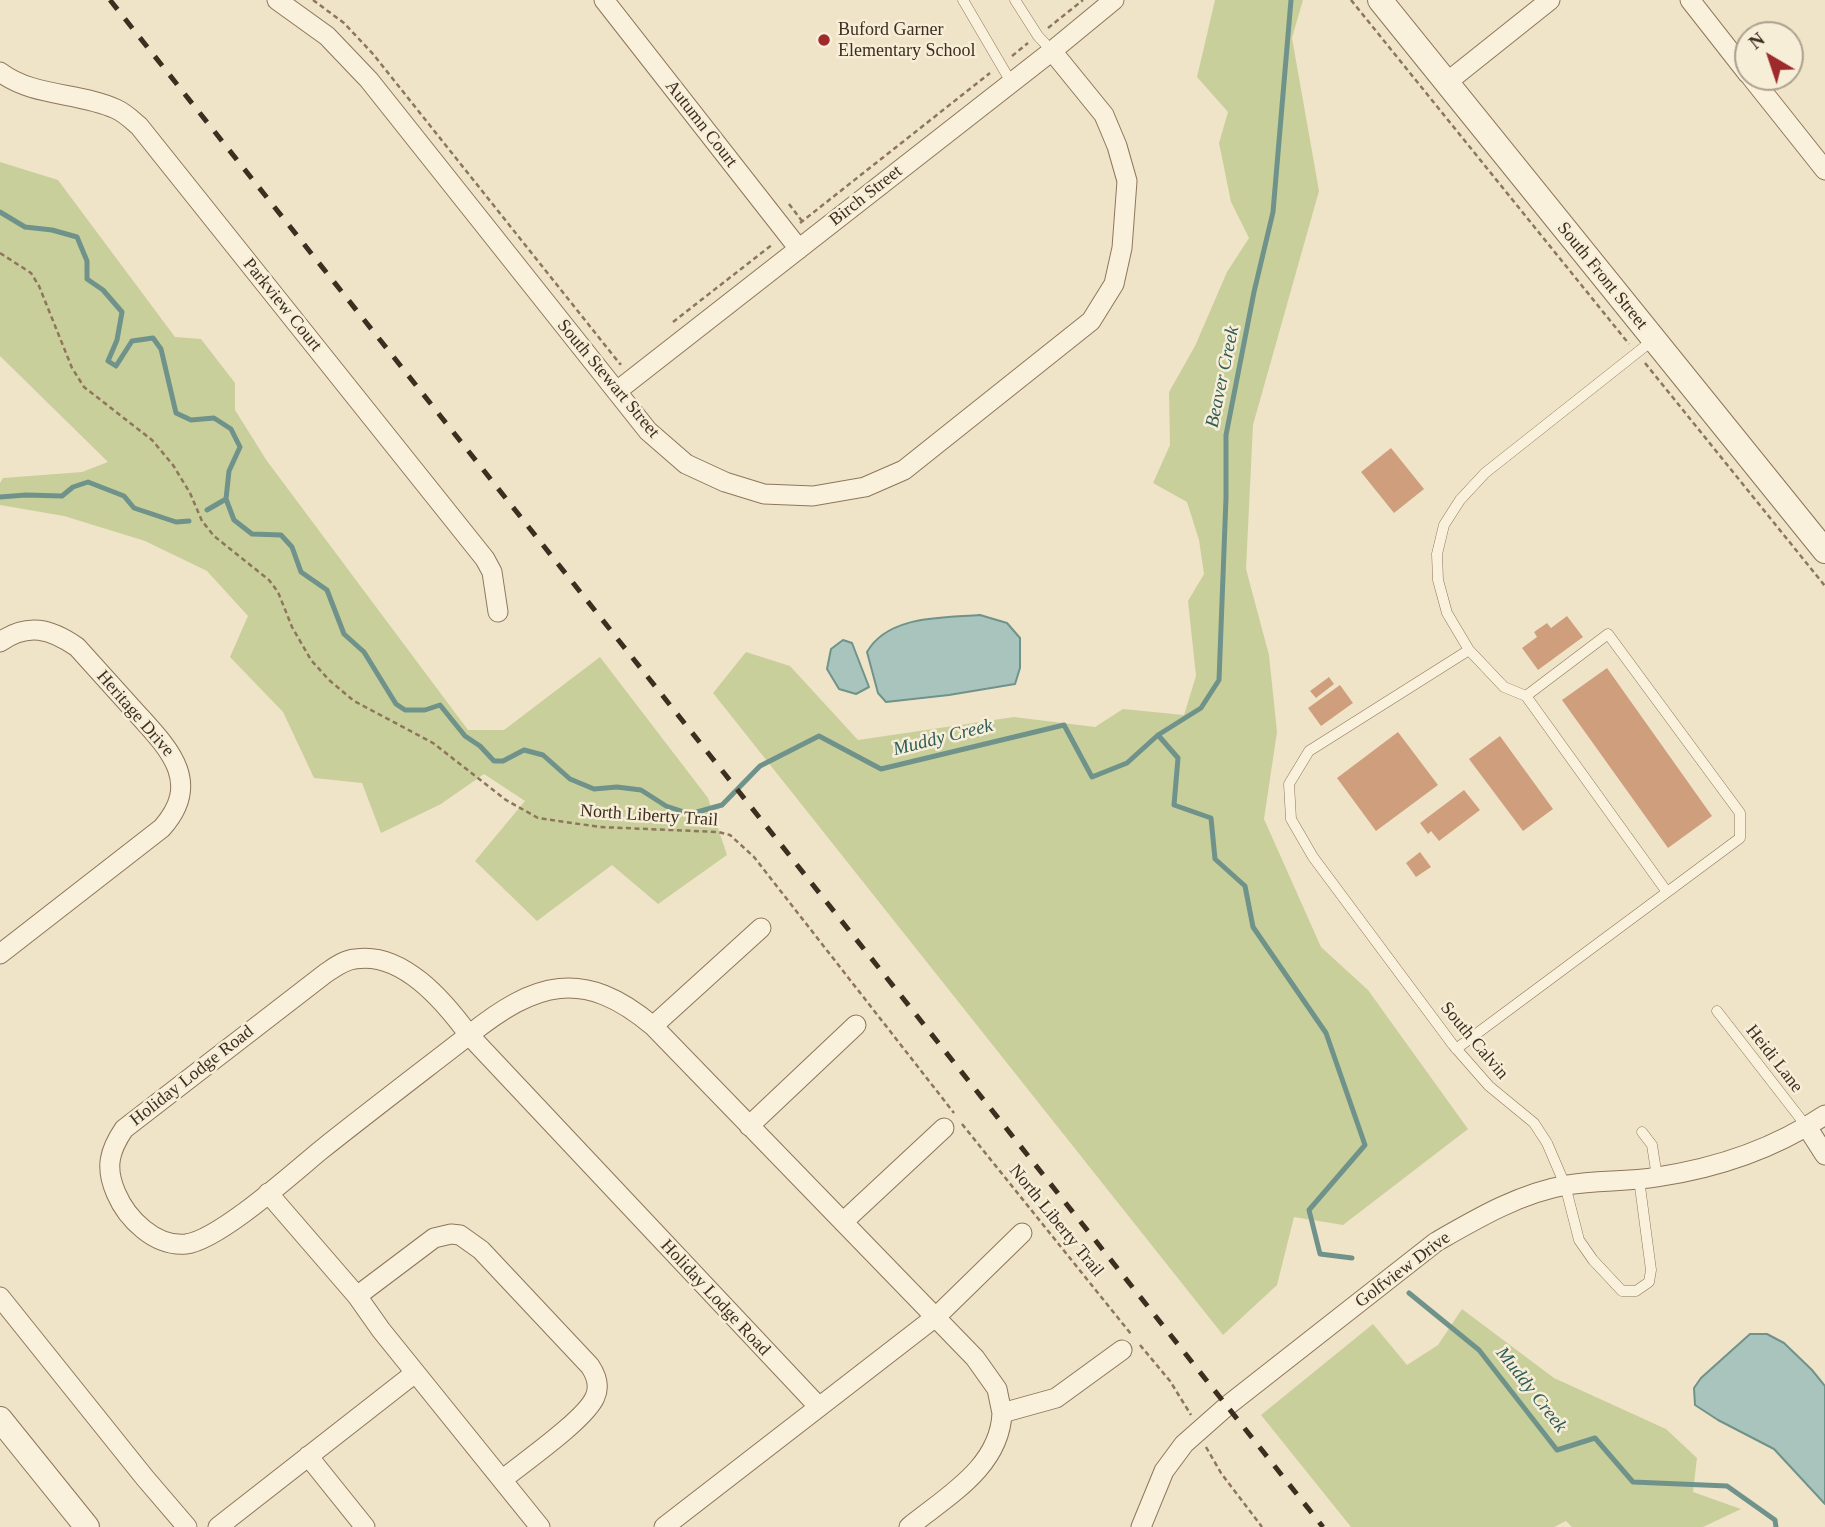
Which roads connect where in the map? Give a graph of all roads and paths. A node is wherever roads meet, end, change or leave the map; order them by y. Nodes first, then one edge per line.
1 (277, 0) edge
2 (604, 0) edge
3 (963, 0) edge
4 (1015, 0) edge
5 (1083, 0) edge
6 (1114, 0) edge
7 (1351, 0) edge
8 (1380, 0) edge
9 (1550, 0) edge
10 (1690, 0) edge
11 (1038, 36) junction
12 (1052, 51) junction
13 (1734, 56) edge
14 (1000, 65) junction
15 (0, 72) edge
16 (1011, 82) junction
17 (1446, 83) junction
18 (1762, 91) edge
19 (1825, 170) edge
20 (789, 204) dead end
21 (802, 221) junction
22 (793, 241) junction
23 (0, 253) edge
24 (674, 322) dead end
25 (1643, 349) junction
26 (631, 356) dead end
27 (620, 364) dead end
28 (617, 391) junction
29 (1825, 551) edge
30 (1825, 586) edge
31 (498, 612) dead end
32 (0, 642) edge
33 (1469, 650) junction
34 (1526, 696) junction
35 (1667, 892) junction
36 (761, 928) dead end
37 (0, 954) edge
38 (1717, 1011) dead end
39 (856, 1025) dead end
40 (653, 1026) junction
41 (469, 1035) junction
42 (1456, 1048) junction
43 (1825, 1115) edge
44 (749, 1126) junction
45 (1807, 1127) junction
46 (944, 1128) dead end
47 (1642, 1132) dead end
48 (1825, 1155) edge
49 (1648, 1178) junction
50 (1565, 1185) junction
51 (268, 1193) junction
52 (843, 1222) junction
53 (1022, 1233) dead end
54 (357, 1296) junction
55 (0, 1297) edge
56 (933, 1317) junction
57 (1122, 1350) dead end
58 (415, 1373) junction
59 (819, 1407) junction
60 (1002, 1413) junction
61 (0, 1419) edge
62 (1199, 1430) junction
63 (308, 1455) junction
64 (502, 1480) junction
65 (87, 1527) edge
66 (187, 1527) edge
67 (219, 1527) edge
68 (365, 1527) edge
69 (540, 1527) edge
70 (663, 1527) edge
71 (909, 1527) edge
72 (1141, 1527) edge
73 (1262, 1527) edge

1 - 28 street, South Stewart Street
2 - 22 street, Autumn Court
3 - 14 lane
4 - 11 lane
5 - 11 path
6 - 12 street, Birch Street
7 - 25 path
8 - 17 street, South Front Street
9 - 17 street
10 - 13 street
11 - 12 lane
11 - 14 path
12 - 16 street, Birch Street
12 - 28 street, South Stewart Street
14 - 16 lane
14 - 21 path
15 - 31 street, Parkview Court
16 - 22 street, Birch Street
17 - 25 street, South Front Street
18 - 19 street
20 - 21 path
21 - 22 path
22 - 24 path
22 - 28 street, Birch Street
23 - 62 path, North Liberty Trail
25 - 29 street, South Front Street
25 - 30 path
25 - 33 lane
26 - 27 path
32 - 37 street, Heritage Drive
33 - 34 lane
33 - 42 lane, South Calvin
34 - 35 lane
34 - 35 lane
35 - 42 lane
36 - 40 street
38 - 45 lane, Heidi Lane
39 - 44 street
40 - 41 street, Holiday Lodge Road
40 - 44 street, Holiday Lodge Road
41 - 51 street, Holiday Lodge Road
41 - 51 street, Holiday Lodge Road
41 - 59 street, Holiday Lodge Road
42 - 50 lane, South Calvin
43 - 45 street, Golfview Drive
44 - 52 street, Holiday Lodge Road
45 - 48 street
45 - 49 street, Golfview Drive
46 - 52 street
47 - 49 lane, South Calvin
49 - 50 street, Golfview Drive
49 - 50 lane, South Calvin
50 - 62 street, Golfview Drive
51 - 54 street
52 - 56 street, Holiday Lodge Road
53 - 56 street
54 - 58 street
54 - 64 street
55 - 66 street
56 - 59 street
56 - 60 street, Holiday Lodge Road
57 - 60 street
58 - 63 street
58 - 64 street
59 - 70 street
60 - 71 street
61 - 65 street
62 - 72 street, Golfview Drive
62 - 73 path, North Liberty Trail
63 - 67 street
63 - 68 street
64 - 69 street

